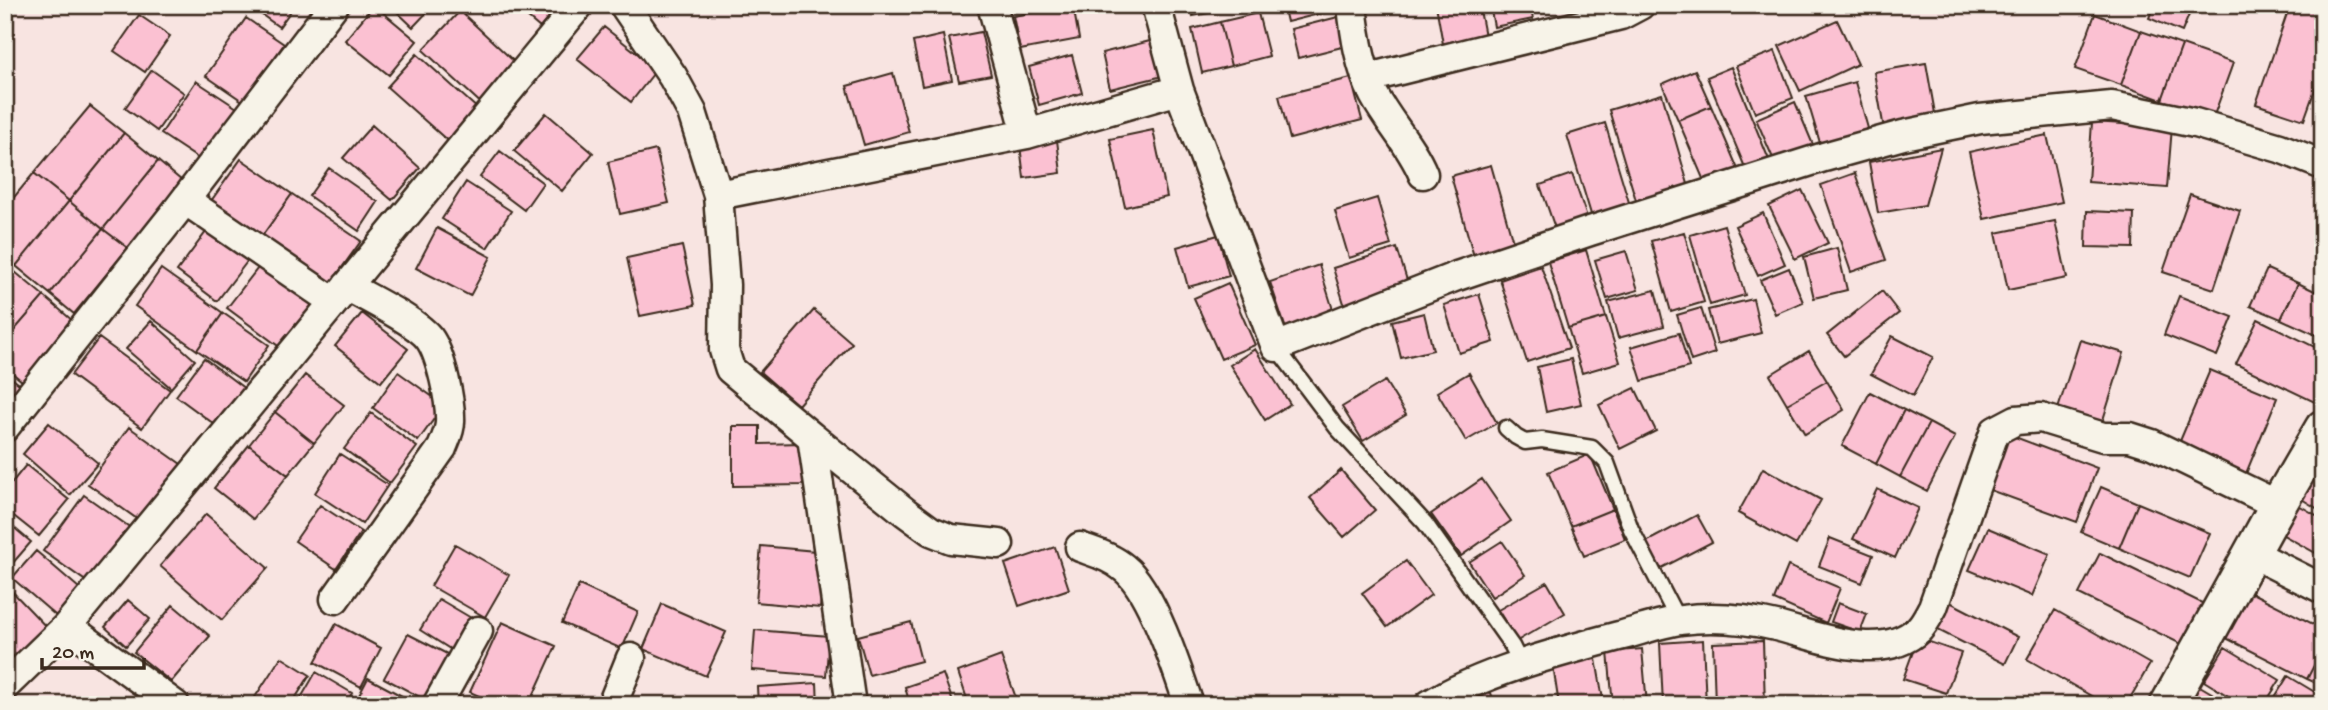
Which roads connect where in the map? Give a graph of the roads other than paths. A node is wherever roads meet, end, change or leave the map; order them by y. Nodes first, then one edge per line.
1 (334, 5) edge
2 (579, 5) edge
3 (624, 5) edge
4 (992, 5) edge
5 (1156, 5) edge
6 (1352, 5) edge
7 (1640, 5) edge
8 (1368, 78) junction
9 (1180, 90) junction
10 (1027, 134) junction
11 (2323, 165) edge
12 (1423, 174) dead end
13 (718, 195) junction
14 (185, 200) junction
15 (340, 294) junction
16 (1276, 347) junction
17 (5, 427) edge
18 (1506, 428) dead end
19 (2323, 428) edge
20 (812, 437) junction
21 (2278, 505) junction
22 (999, 544) dead end
23 (1080, 547) dead end
24 (2250, 554) junction
25 (2323, 589) edge
26 (335, 599) dead end
27 (1678, 620) junction
28 (67, 626) junction
29 (478, 631) dead end
30 (631, 658) dead end
31 (1522, 666) junction
32 (5, 685) edge
33 (175, 705) edge
34 (437, 705) edge
35 (612, 705) edge
36 (851, 705) edge
37 (1189, 705) edge
38 (1429, 705) edge
39 (2168, 705) edge

1 - 14 street
2 - 15 street
3 - 13 street
4 - 10 street
5 - 9 street
6 - 8 street
7 - 8 street
8 - 12 street
9 - 10 street
9 - 16 street
10 - 13 street
11 - 16 street
13 - 20 street
14 - 15 street
14 - 17 street
15 - 26 street
15 - 28 street
16 - 31 lane
18 - 27 lane
19 - 21 street
20 - 22 street
20 - 36 street
21 - 24 street
21 - 27 street
23 - 37 street
24 - 25 street
24 - 39 street
27 - 31 street
28 - 32 street
28 - 33 street
29 - 34 street
30 - 35 street
31 - 38 street

